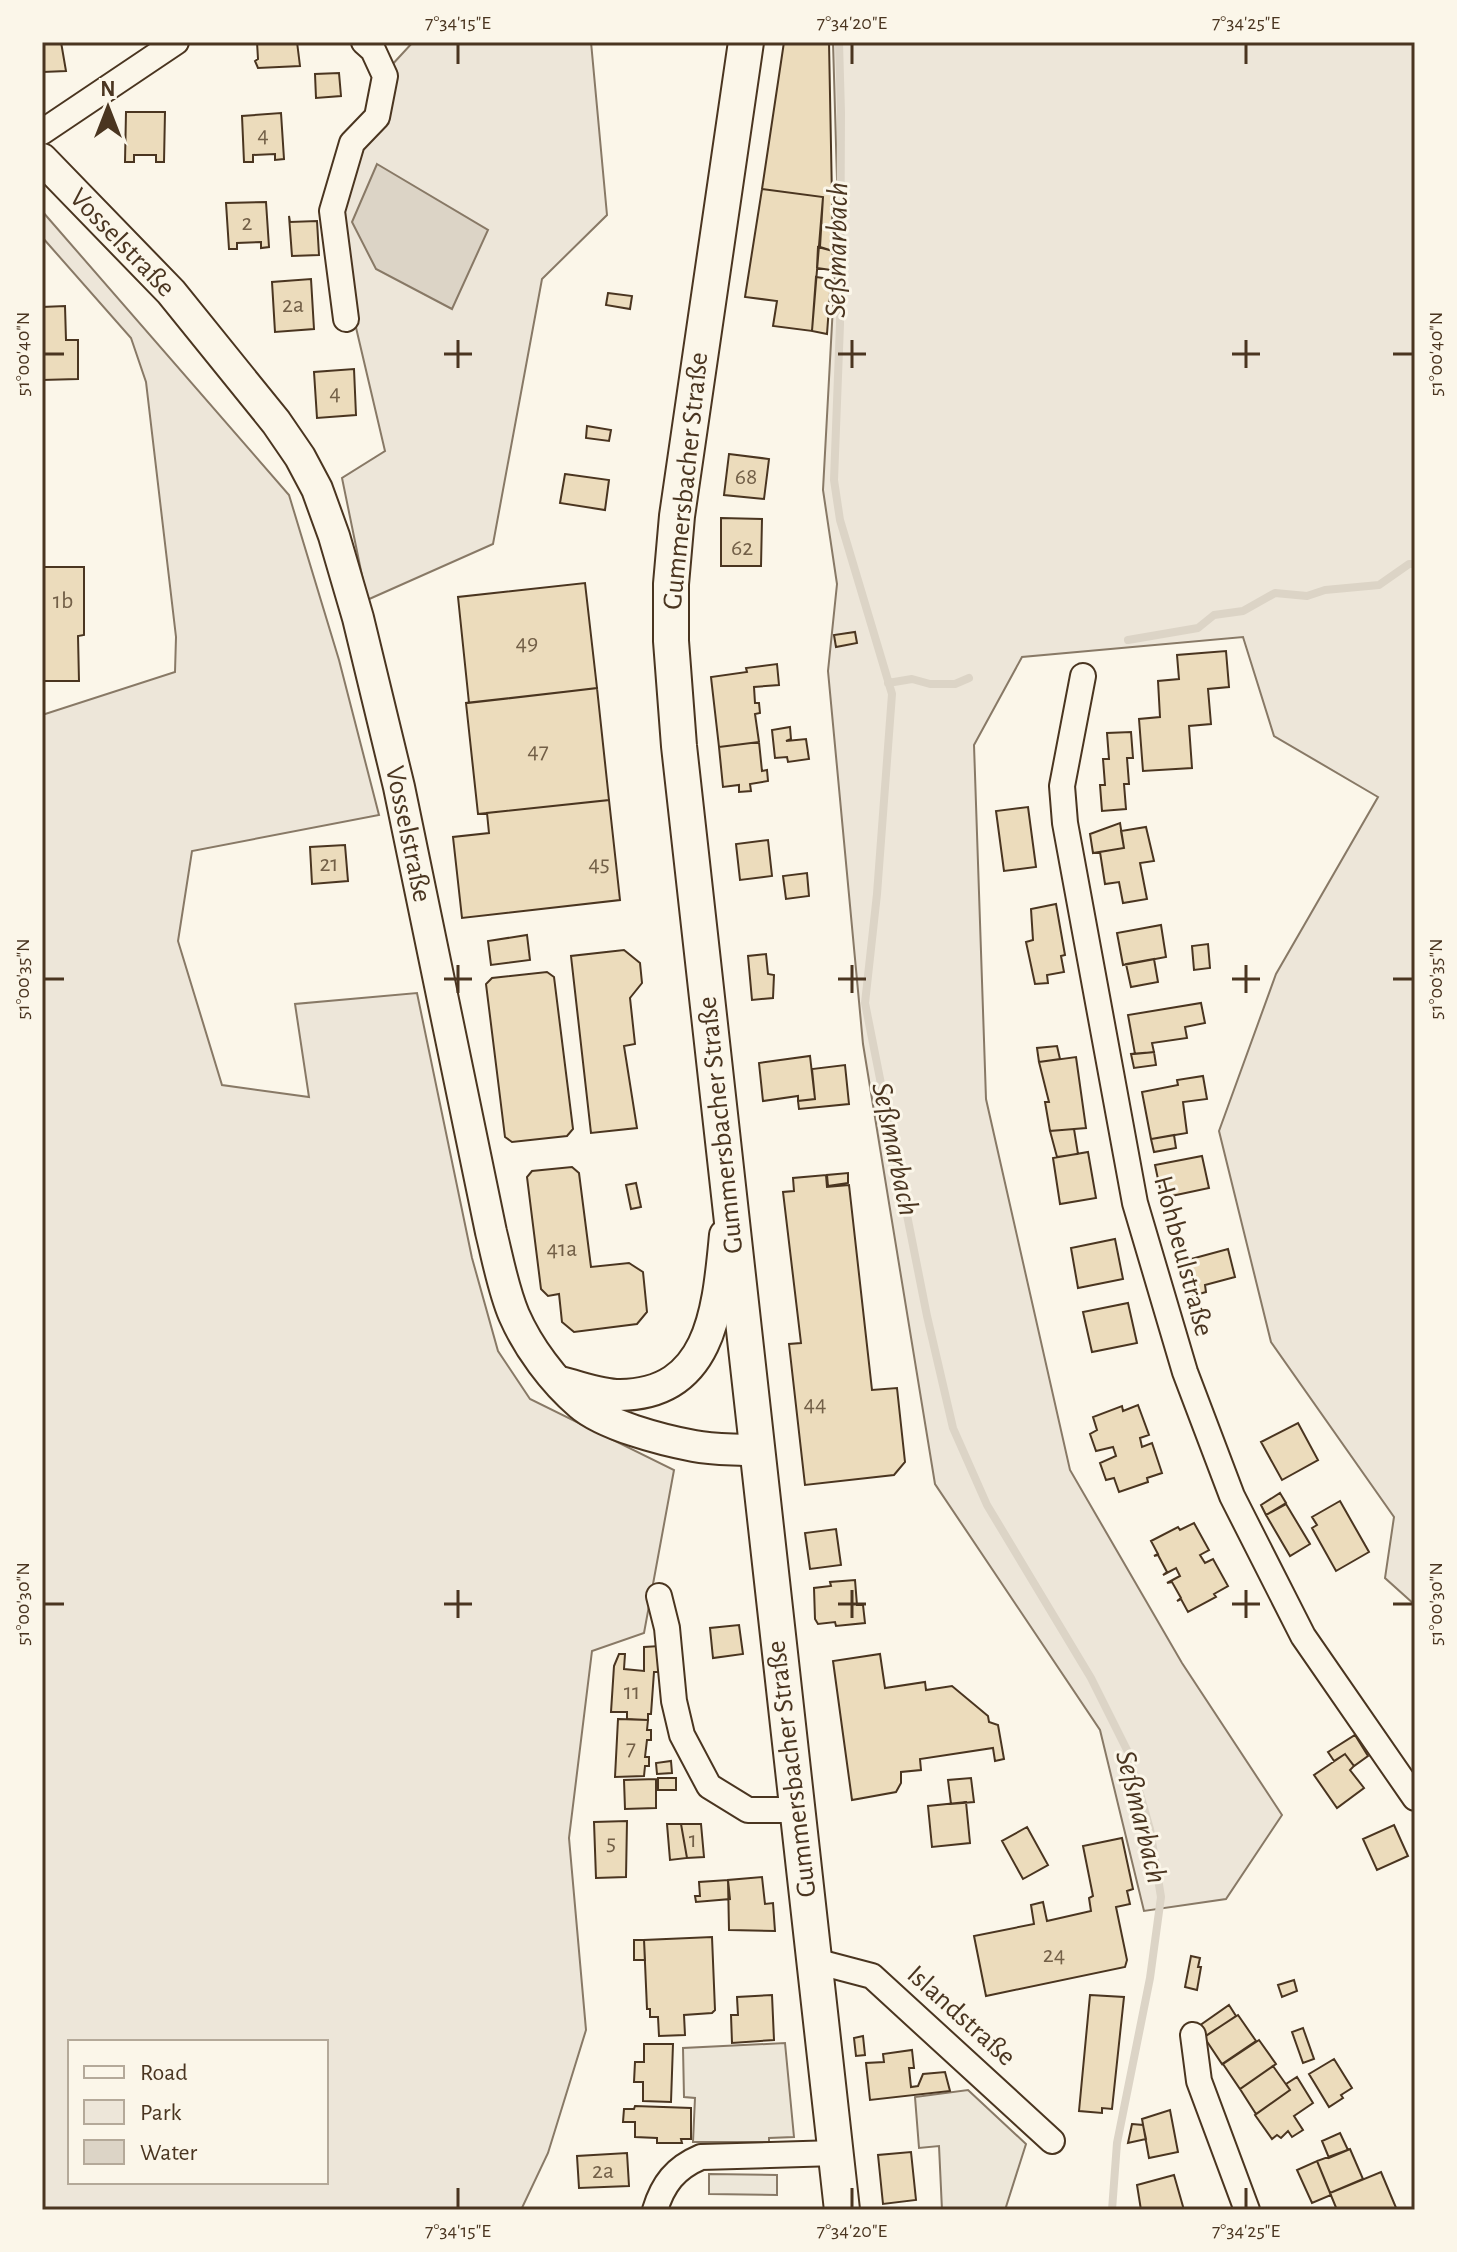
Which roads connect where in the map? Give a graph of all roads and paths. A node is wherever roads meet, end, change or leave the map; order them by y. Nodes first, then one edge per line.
1 (176, 42) edge
2 (364, 42) edge
3 (746, 42) edge
4 (42, 132) edge
5 (42, 159) edge
6 (346, 319) dead end
7 (1083, 676) dead end
8 (728, 1199) junction
9 (559, 1382) junction
10 (756, 1451) junction
11 (659, 1596) dead end
12 (1415, 1798) edge
13 (797, 1810) junction
14 (815, 1961) junction
15 (1193, 2035) dead end
16 (1052, 2141) dead end
17 (836, 2153) junction
18 (655, 2210) edge
19 (842, 2210) edge
20 (1247, 2210) edge

1 - 4 street
2 - 6 street
3 - 8 main road, Gummersbacher Straße
5 - 9 street, Vosselstraße
7 - 12 street, Hohbeulstraße
8 - 9 street
8 - 10 main road, Gummersbacher Straße
9 - 10 street, Vosselstraße
10 - 13 main road, Gummersbacher Straße
11 - 13 street
13 - 14 main road, Gummersbacher Straße
14 - 16 street, Islandstraße
14 - 17 main road, Gummersbacher Straße
15 - 20 street
17 - 18 street
17 - 19 main road, Gummersbacher Straße

